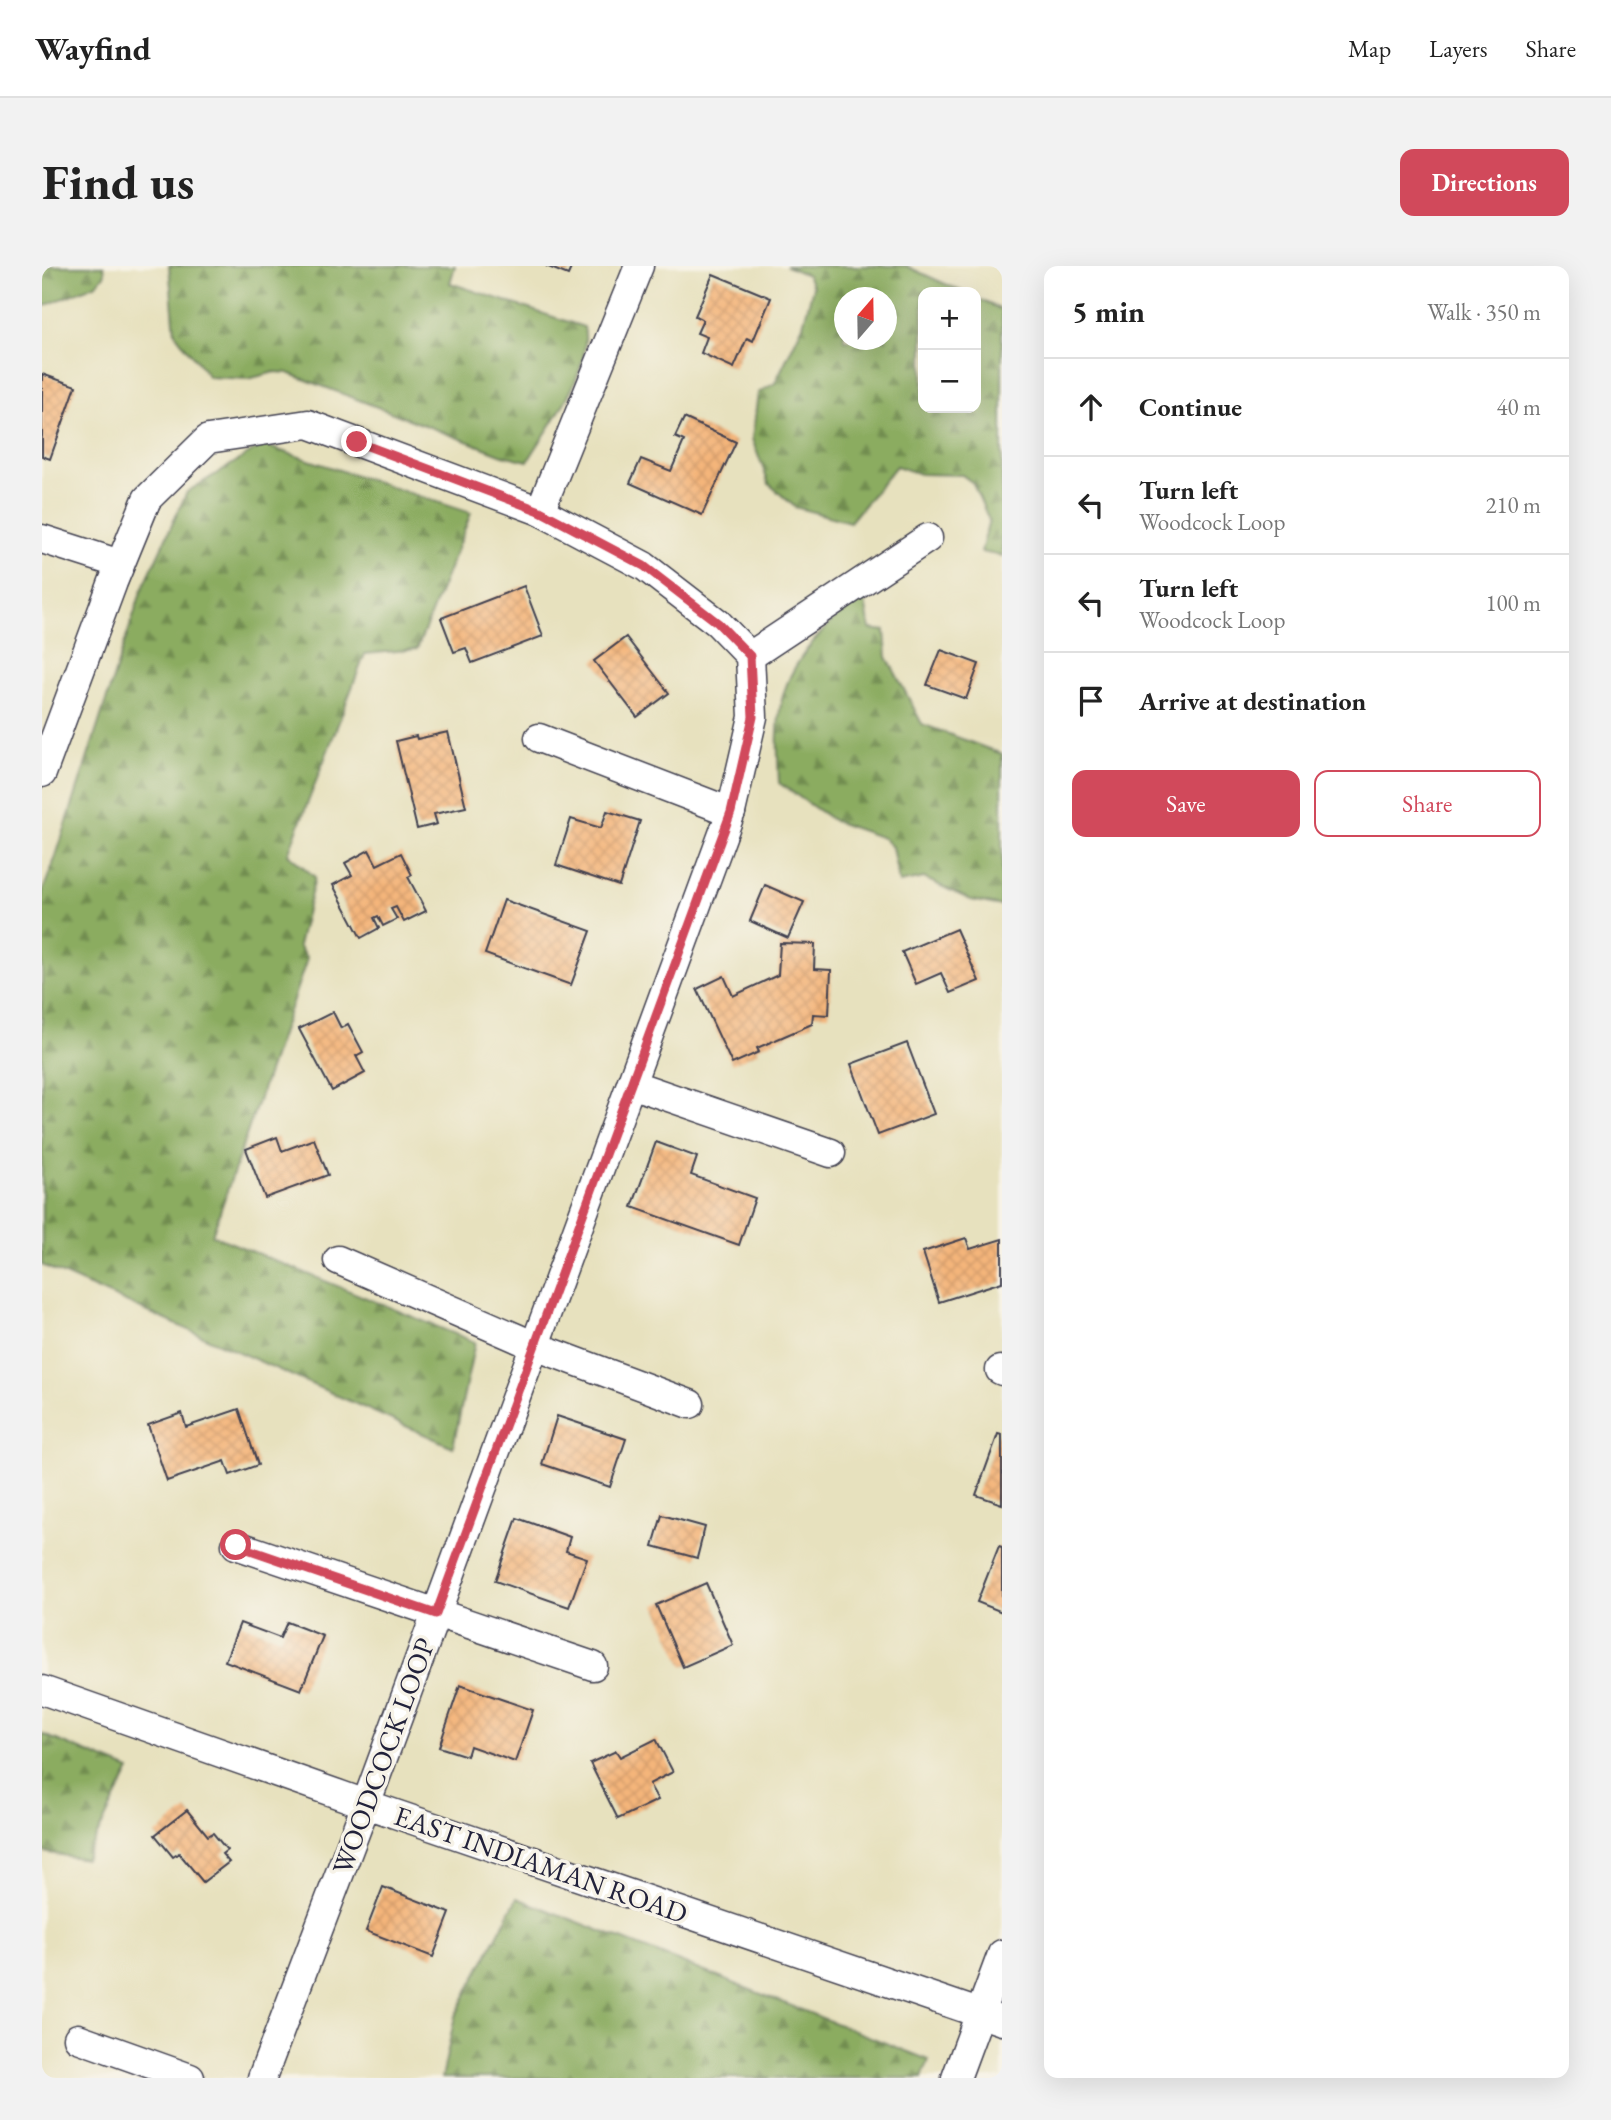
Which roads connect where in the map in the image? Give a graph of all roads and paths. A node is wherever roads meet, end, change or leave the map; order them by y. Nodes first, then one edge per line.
1 (639, 266) edge
2 (540, 511) junction
3 (928, 538) dead end
4 (42, 539) edge
5 (120, 564) junction
6 (750, 656) junction
7 (539, 738) dead end
8 (42, 772) edge
9 (731, 812) junction
10 (631, 1084) junction
11 (831, 1153) dead end
12 (338, 1260) dead end
13 (535, 1346) junction
14 (690, 1404) dead end
15 (236, 1545) dead end
16 (436, 1614) junction
17 (593, 1666) dead end
18 (42, 1690) edge
19 (366, 1804) junction
20 (1002, 1954) edge
21 (991, 2017) edge
22 (78, 2038) dead end
23 (190, 2078) edge
24 (262, 2078) edge
25 (956, 2078) edge

1 - 2 street
2 - 5 street
2 - 6 street
3 - 6 street
4 - 5 street
5 - 8 street
6 - 9 street, WOODCOCK LOOP
7 - 9 street
9 - 10 street, WOODCOCK LOOP
10 - 11 street
10 - 13 street, WOODCOCK LOOP
12 - 13 street
13 - 14 street
13 - 16 street, WOODCOCK LOOP
15 - 16 street
16 - 17 street
16 - 19 street, WOODCOCK LOOP
18 - 19 street, EAST INDIAMAN ROAD
19 - 21 street, EAST INDIAMAN ROAD
19 - 24 street, WOODCOCK LOOP
20 - 21 street
21 - 25 street
22 - 23 street

